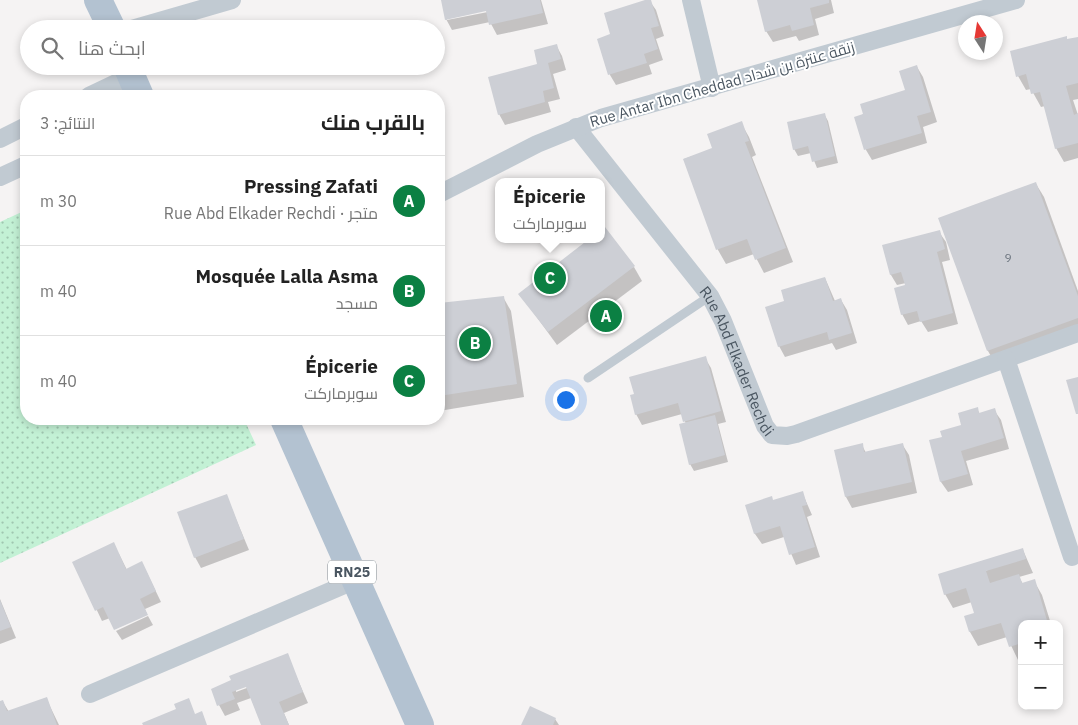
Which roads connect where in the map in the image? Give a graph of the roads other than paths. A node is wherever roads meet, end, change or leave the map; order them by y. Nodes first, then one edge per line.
1 (98, 0) edge
2 (232, 0) edge
3 (691, 0) edge
4 (1016, 0) edge
5 (983, 4) edge
6 (108, 20) edge
7 (163, 20) edge
8 (133, 80) edge
9 (712, 88) junction
10 (106, 90) edge
11 (576, 127) junction
12 (20, 129) edge
13 (0, 139) edge
14 (20, 168) edge
15 (0, 177) edge
16 (445, 191) edge
17 (710, 296) junction
18 (1078, 334) edge
19 (1006, 359) junction
20 (588, 378) dead end
21 (287, 425) edge
22 (1072, 557) dead end
23 (356, 580) junction
24 (90, 694) dead end
25 (420, 725) edge

1 - 6 main road
2 - 7 street
3 - 9 street
4 - 5 street, Rue Antar Ibn Cheddad زنقة عنترة بن شداد
5 - 9 street, Rue Antar Ibn Cheddad زنقة عنترة بن شداد
8 - 10 street
9 - 11 street, Rue Antar Ibn Cheddad زنقة عنترة بن شداد
11 - 16 street, Rue Antar Ibn Cheddad زنقة عنترة بن شداد
11 - 17 street, Rue Abd Elkader Rechdi
12 - 13 street
14 - 15 street
17 - 19 street, Rue Abd Elkader Rechdi
17 - 20 lane
18 - 19 street, Rue Abd Elkader Rechdi
19 - 22 street
21 - 23 main road, RN25
23 - 24 street
23 - 25 main road, RN25

